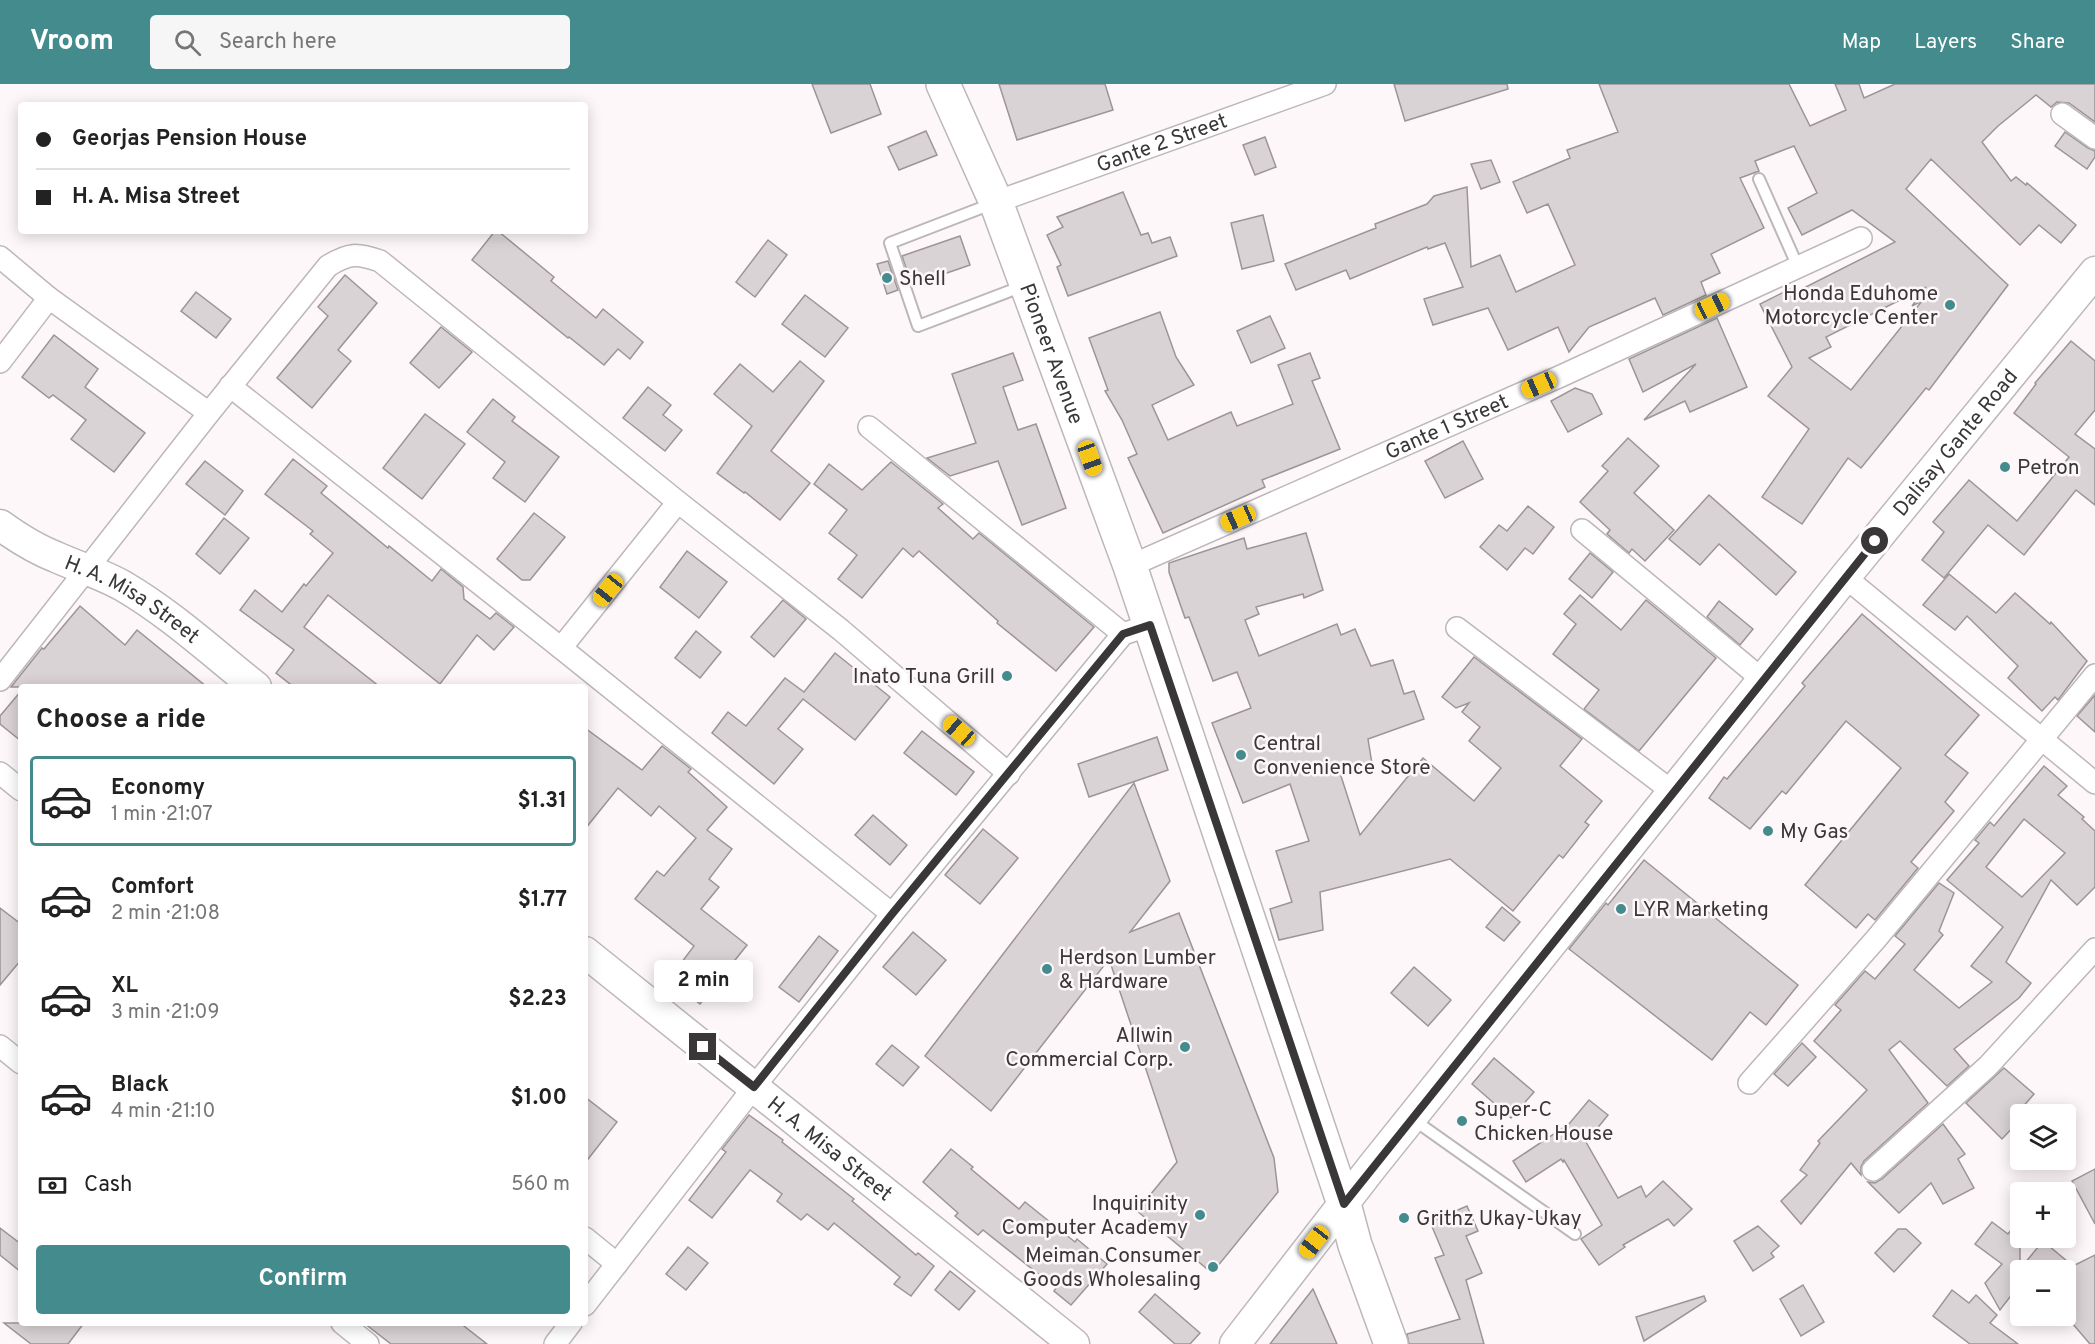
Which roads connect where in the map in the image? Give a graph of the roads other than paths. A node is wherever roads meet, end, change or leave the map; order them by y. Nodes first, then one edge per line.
1 (943, 84) edge
2 (1326, 84) edge
3 (2062, 114) dead end
4 (2095, 138) edge
5 (1759, 179) dead end
6 (996, 202) junction
7 (1861, 238) dead end
8 (0, 257) edge
9 (1798, 267) junction
10 (2095, 272) edge
11 (1026, 285) junction
12 (50, 298) junction
13 (0, 362) edge
14 (230, 386) junction
15 (209, 412) junction
16 (869, 427) dead end
17 (678, 502) junction
18 (0, 525) edge
19 (1582, 530) dead end
20 (1130, 566) junction
21 (87, 568) junction
22 (1845, 577) junction
23 (1457, 628) dead end
24 (1136, 630) junction
25 (561, 648) junction
26 (2095, 675) edge
27 (0, 680) edge
28 (1763, 680) junction
29 (252, 684) edge
30 (2040, 739) junction
31 (0, 773) edge
32 (1009, 774) junction
33 (2095, 783) edge
34 (18, 788) edge
35 (1673, 792) junction
36 (892, 914) junction
37 (2095, 949) edge
38 (588, 954) edge
39 (0, 1046) edge
40 (18, 1061) edge
41 (1749, 1083) dead end
42 (754, 1087) junction
43 (1411, 1118) junction
44 (1873, 1170) dead end
45 (1344, 1204) junction
46 (1575, 1234) dead end
47 (588, 1240) edge
48 (617, 1264) junction
49 (588, 1301) edge
50 (346, 1326) edge
51 (569, 1326) edge
52 (368, 1344) edge
53 (555, 1344) edge
54 (1074, 1344) edge
55 (1235, 1344) edge
56 (1391, 1344) edge

1 - 6 highway, Pioneer Avenue
2 - 6 street, Gante 2 Street
3 - 4 street
5 - 9 lane
6 - 11 highway, Pioneer Avenue
6 - 11 lane
7 - 9 street, Gante 1 Street
8 - 12 street
9 - 20 street, Gante 1 Street
10 - 22 main road, Dalisay Gante Road
11 - 20 highway, Pioneer Avenue
12 - 13 street
12 - 15 street
14 - 15 street
14 - 17 street
14 - 25 street
15 - 21 street
16 - 24 street
17 - 25 street
17 - 32 street
18 - 21 main road, H. A. Misa Street
19 - 28 street
20 - 24 highway, Pioneer Avenue
21 - 27 street
21 - 29 main road, H. A. Misa Street
22 - 28 main road, Dalisay Gante Road
22 - 30 street
23 - 35 street
24 - 32 street
24 - 45 highway, Pioneer Avenue
25 - 36 street
26 - 30 street
28 - 35 main road, Dalisay Gante Road
30 - 33 street
30 - 41 street
31 - 34 street
32 - 36 street
35 - 43 main road, Dalisay Gante Road
36 - 42 street
37 - 44 street
38 - 42 main road, H. A. Misa Street
39 - 40 street
42 - 48 street
42 - 54 main road, H. A. Misa Street
43 - 45 main road, Dalisay Gante Road
43 - 46 lane
45 - 55 main road, Dalisay Gante Road
45 - 56 highway, Pioneer Avenue
47 - 48 street
48 - 49 street
50 - 52 street
51 - 53 street

